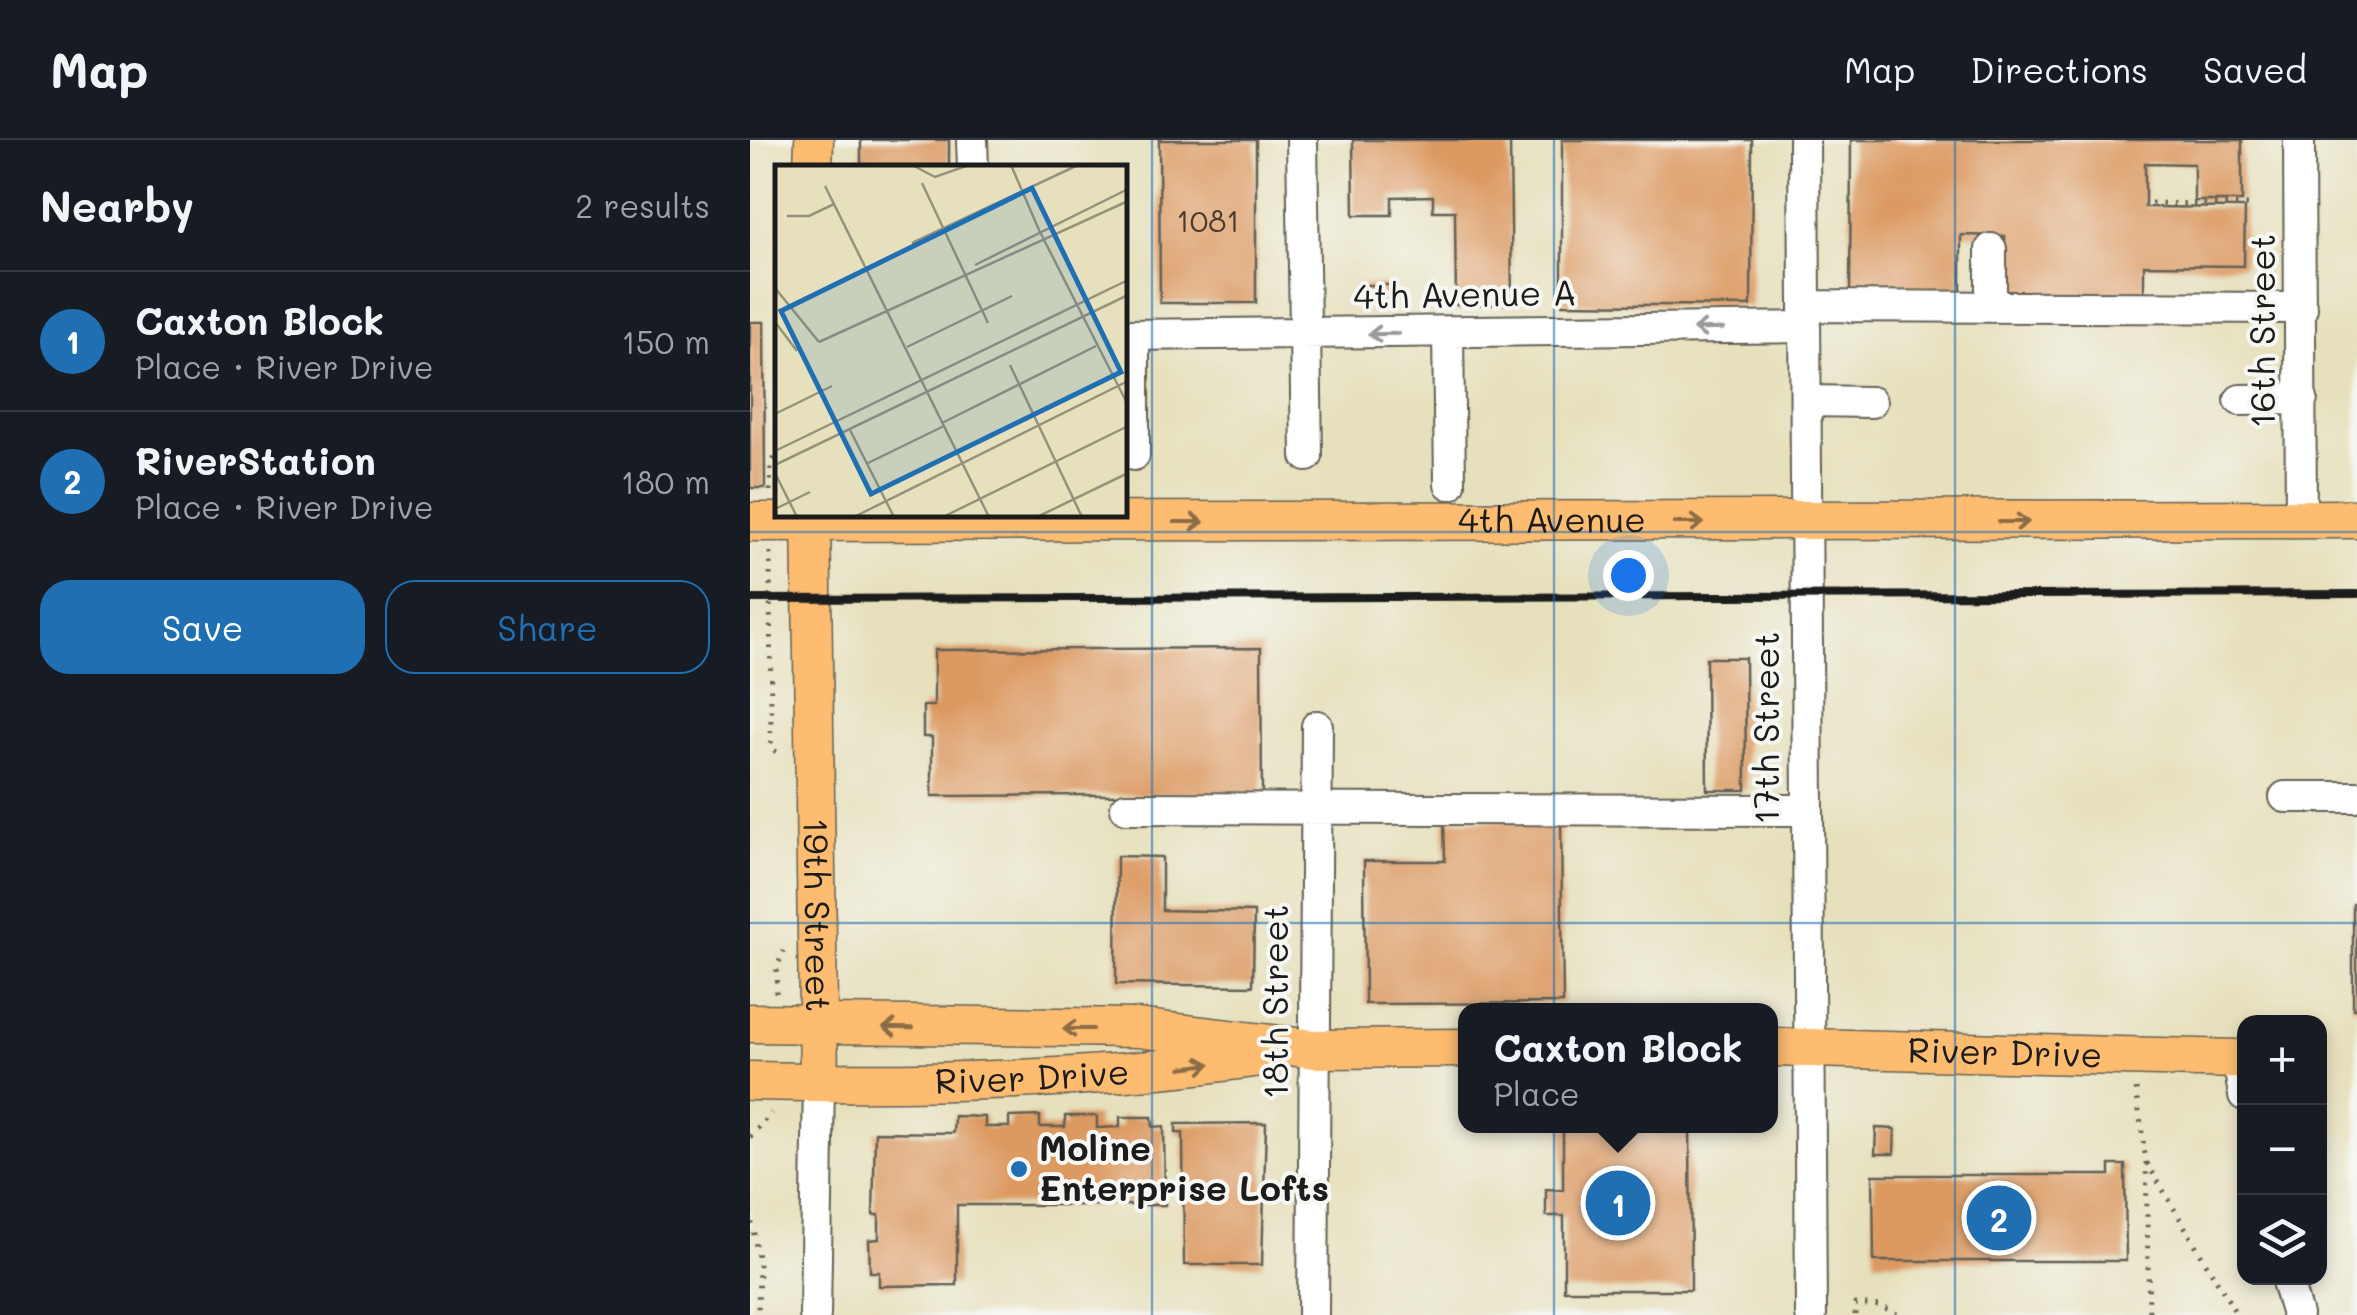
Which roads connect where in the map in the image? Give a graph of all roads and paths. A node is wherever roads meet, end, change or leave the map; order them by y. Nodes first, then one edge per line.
1 (972, 140) edge
2 (1302, 140) edge
3 (1804, 140) edge
4 (2298, 140) edge
5 (973, 165) edge
6 (2151, 203) dead end
7 (2254, 205) dead end
8 (1991, 249) dead end
9 (1991, 306) junction
10 (2302, 308) junction
11 (1806, 317) junction
12 (1448, 333) junction
13 (1130, 336) edge
14 (1306, 336) junction
15 (2302, 399) junction
16 (2240, 400) dead end
17 (1807, 402) junction
18 (1871, 402) dead end
19 (1134, 455) dead end
20 (775, 456) edge
21 (1307, 456) dead end
22 (1450, 484) dead end
23 (812, 518) edge
24 (2357, 520) edge
25 (2301, 521) junction
26 (760, 522) edge
27 (1806, 523) junction
28 (1317, 726) dead end
29 (771, 746) dead end
30 (2286, 797) dead end
31 (2357, 797) edge
32 (1126, 808) dead end
33 (1313, 810) junction
34 (1805, 810) junction
35 (777, 967) dead end
36 (776, 991) dead end
37 (750, 1023) edge
38 (819, 1026) junction
39 (1809, 1046) junction
40 (1778, 1047) edge
41 (1458, 1048) edge
42 (1314, 1049) junction
43 (2132, 1056) junction
44 (2237, 1076) edge
45 (819, 1082) junction
46 (762, 1095) edge
47 (750, 1137) edge
48 (2146, 1162) junction
49 (750, 1212) edge
50 (2288, 1285) edge
51 (758, 1315) edge
52 (815, 1315) edge
53 (1313, 1315) edge
54 (1811, 1315) edge
55 (1855, 1315) edge
56 (1899, 1315) edge
57 (2149, 1315) edge
58 (2237, 1315) edge
59 (2297, 1315) edge

1 - 5 street
2 - 14 street
3 - 11 street, 17th Street
4 - 10 street, 16th Street
6 - 7 path
8 - 9 street
9 - 10 street, 4th Avenue A
9 - 11 street, 4th Avenue A
10 - 15 street, 16th Street
11 -> 12 street, 4th Avenue A
11 - 17 street, 17th Street
12 -> 14 street, 4th Avenue A
12 - 22 street
13 - 14 street, 4th Avenue A
13 - 19 street
14 - 21 street
15 - 16 street
15 - 25 street, 16th Street
17 - 18 street
17 - 27 street, 17th Street
20 - 26 path
23 - 26 main road, 4th Avenue
23 -> 27 main road, 4th Avenue
23 - 38 main road, 19th Street
24 - 25 main road, 4th Avenue
27 -> 25 main road, 4th Avenue
26 - 29 path
27 - 34 street, 17th Street
28 - 33 street, 18th Street
30 - 31 street
32 - 33 street
33 - 34 street
33 - 42 street, 18th Street
34 - 39 street, 17th Street
35 - 36 path
37 - 38 main road, River Drive
42 -> 38 main road, River Drive
38 - 45 main road, 19th Street
39 - 40 main road, River Drive
39 - 43 main road, River Drive
39 - 54 street, 17th Street
41 - 42 main road, River Drive
45 -> 42 main road, River Drive
42 - 53 street, 18th Street
43 - 44 main road, River Drive
43 - 48 path
45 - 46 main road, River Drive
45 - 52 street, 19th Street
46 - 47 path
48 - 57 path
48 - 58 path
49 - 51 path
50 - 59 street
55 - 56 path

